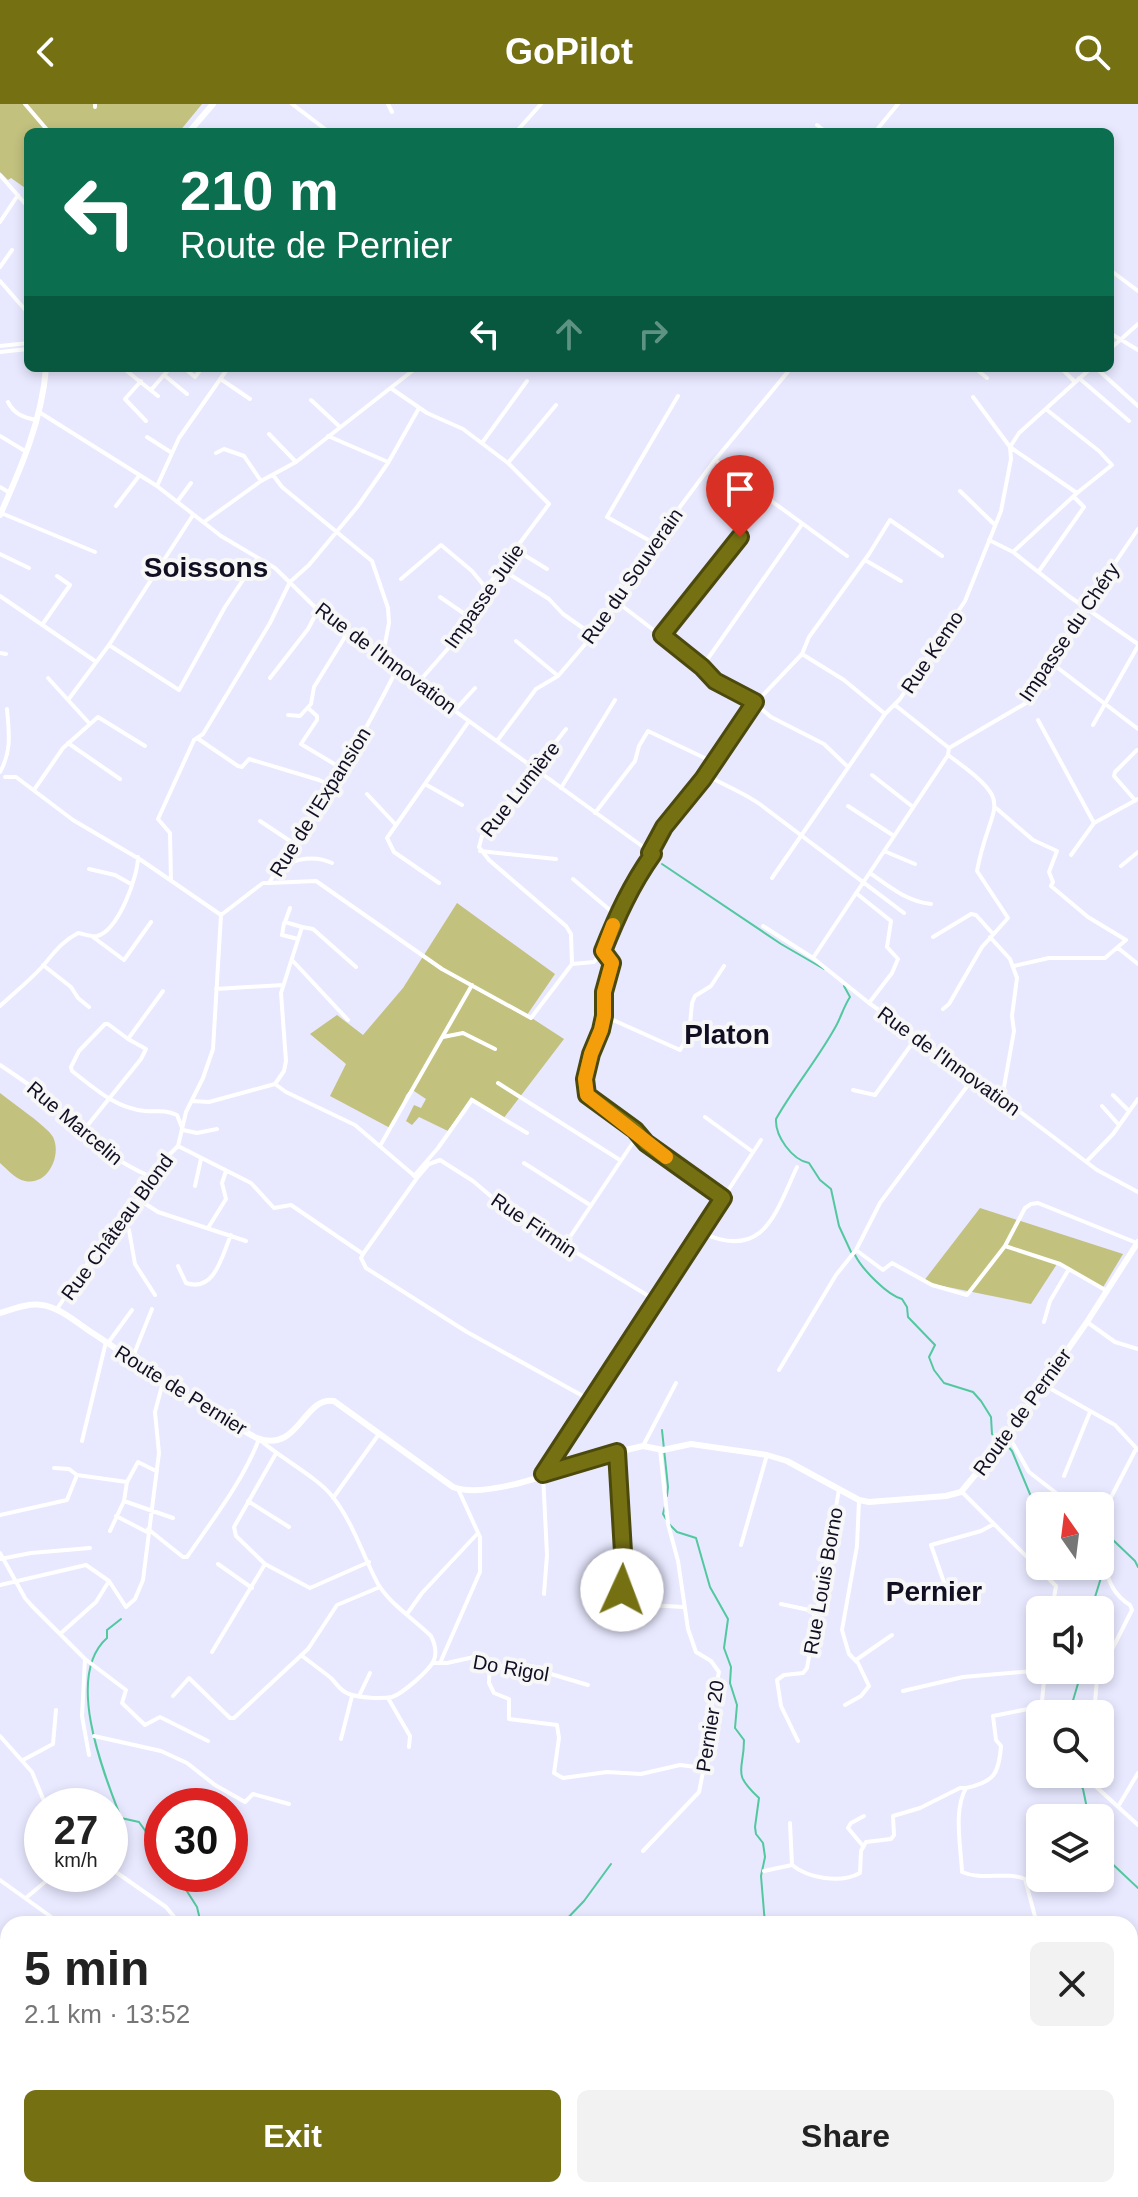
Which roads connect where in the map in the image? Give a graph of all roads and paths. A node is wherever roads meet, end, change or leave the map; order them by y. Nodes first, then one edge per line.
1 (25, 104) edge
2 (213, 104) edge
3 (292, 104) edge
4 (388, 104) edge
5 (541, 104) edge
6 (898, 104) edge
7 (392, 112) dead end
8 (817, 125) dead end
9 (46, 128) edge
10 (192, 128) edge
11 (324, 128) edge
12 (520, 128) edge
13 (821, 128) edge
14 (878, 128) edge
15 (0, 175) edge
16 (18, 195) junction
17 (24, 202) edge
18 (0, 222) edge
19 (12, 250) dead end
20 (0, 267) edge
21 (1114, 273) edge
22 (0, 281) edge
23 (1138, 291) edge
24 (24, 308) edge
25 (1138, 324) edge
26 (1114, 336) edge
27 (1119, 339) junction
28 (1114, 345) edge
29 (24, 346) edge
30 (0, 349) edge
31 (1138, 350) edge
32 (45, 372) edge
33 (129, 372) edge
34 (167, 372) edge
35 (226, 372) edge
36 (408, 372) edge
37 (788, 372) edge
38 (980, 372) edge
39 (1066, 372) edge
40 (1088, 372) edge
41 (1098, 372) edge
42 (164, 375) junction
43 (987, 378) dead end
44 (222, 380) junction
45 (1077, 380) junction
46 (141, 381) junction
47 (527, 381) dead end
48 (392, 389) junction
49 (151, 390) junction
50 (187, 394) dead end
51 (158, 396) dead end
52 (678, 396) dead end
53 (973, 397) dead end
54 (250, 399) dead end
55 (311, 400) dead end
56 (8, 402) dead end
57 (556, 405) dead end
58 (1138, 406) edge
59 (419, 408) junction
60 (1046, 409) junction
61 (39, 412) junction
62 (37, 420) junction
63 (146, 421) dead end
64 (1129, 421) dead end
65 (339, 426) junction
66 (269, 434) dead end
67 (0, 436) edge
68 (328, 436) junction
69 (147, 437) dead end
70 (482, 443) junction
71 (1010, 447) junction
72 (26, 452) junction
73 (172, 453) junction
74 (216, 453) dead end
75 (715, 460) junction
76 (296, 462) junction
77 (388, 463) junction
78 (508, 463) junction
79 (273, 475) junction
80 (139, 476) junction
81 (261, 481) junction
82 (191, 483) dead end
83 (157, 486) junction
84 (0, 487) edge
85 (960, 491) dead end
86 (10, 493) junction
87 (1075, 495) junction
88 (767, 498) junction
89 (177, 502) junction
90 (116, 506) dead end
91 (0, 514) edge
92 (193, 515) junction
93 (204, 522) junction
94 (802, 524) junction
95 (995, 525) junction
96 (1138, 529) edge
97 (337, 533) junction
98 (989, 540) junction
99 (653, 543) junction
100 (516, 550) junction
101 (95, 552) dead end
102 (1013, 552) junction
103 (0, 554) edge
104 (847, 556) dead end
105 (942, 556) dead end
106 (257, 559) junction
107 (865, 560) junction
108 (29, 568) dead end
109 (501, 569) junction
110 (547, 569) dead end
111 (1039, 571) junction
112 (57, 576) dead end
113 (401, 579) dead end
114 (901, 581) dead end
115 (290, 582) junction
116 (486, 588) junction
117 (0, 596) edge
118 (440, 597) dead end
119 (617, 602) junction
120 (1085, 607) junction
121 (318, 610) junction
122 (469, 617) junction
123 (42, 625) junction
124 (348, 632) junction
125 (593, 635) junction
126 (662, 635) junction
127 (516, 641) dead end
128 (109, 645) junction
129 (1138, 645) edge
130 (383, 654) junction
131 (802, 654) junction
132 (95, 661) junction
133 (1050, 662) junction
134 (702, 667) junction
135 (397, 669) junction
136 (558, 676) junction
137 (48, 678) dead end
138 (270, 678) dead end
139 (417, 684) junction
140 (475, 688) dead end
141 (68, 700) junction
142 (615, 700) dead end
143 (755, 702) junction
144 (1105, 704) junction
145 (895, 705) junction
146 (308, 708) junction
147 (7, 709) dead end
148 (455, 710) junction
149 (885, 714) junction
150 (288, 715) dead end
151 (469, 720) junction
152 (1038, 720) dead end
153 (89, 723) junction
154 (1093, 725) dead end
155 (566, 729) dead end
156 (1138, 729) edge
157 (197, 738) junction
158 (497, 741) junction
159 (68, 743) junction
160 (145, 746) dead end
161 (949, 748) junction
162 (1137, 750) edge
163 (948, 755) junction
164 (713, 762) junction
165 (848, 767) junction
166 (341, 768) junction
167 (535, 769) junction
168 (708, 772) junction
169 (2, 774) edge
170 (872, 775) dead end
171 (120, 779) dead end
172 (0, 783) edge
173 (425, 784) junction
174 (332, 786) junction
175 (561, 788) junction
176 (34, 790) junction
177 (367, 794) dead end
178 (1136, 800) edge
179 (462, 805) dead end
180 (848, 806) dead end
181 (913, 807) junction
182 (996, 808) junction
183 (595, 813) junction
184 (260, 821) dead end
185 (1095, 822) junction
186 (396, 825) junction
187 (802, 835) junction
188 (894, 836) junction
189 (296, 845) junction
190 (480, 851) junction
191 (884, 851) junction
192 (1138, 852) edge
193 (652, 853) junction
194 (1071, 855) dead end
195 (138, 857) junction
196 (556, 859) dead end
197 (332, 863) dead end
198 (915, 864) dead end
199 (1121, 866) dead end
200 (280, 868) junction
201 (89, 869) dead end
202 (870, 873) junction
203 (772, 878) dead end
204 (573, 879) dead end
205 (171, 881) junction
206 (269, 883) junction
207 (439, 883) dead end
208 (863, 883) junction
209 (132, 884) junction
210 (856, 893) junction
211 (931, 904) dead end
212 (290, 908) dead end
213 (904, 913) dead end
214 (221, 915) junction
215 (617, 916) junction
216 (151, 922) dead end
217 (285, 922) junction
218 (763, 926) dead end
219 (302, 927) junction
220 (992, 935) junction
221 (93, 937) junction
222 (933, 937) dead end
223 (298, 939) junction
224 (1118, 948) junction
225 (603, 951) junction
226 (813, 958) junction
227 (292, 960) junction
228 (572, 964) junction
229 (1138, 964) edge
230 (43, 965) junction
231 (724, 966) dead end
232 (1014, 966) junction
233 (356, 967) dead end
234 (472, 984) junction
235 (283, 985) junction
236 (216, 989) junction
237 (163, 991) dead end
238 (869, 1003) junction
239 (0, 1006) edge
240 (89, 1007) dead end
241 (943, 1009) dead end
242 (604, 1016) junction
243 (348, 1020) dead end
244 (443, 1037) junction
245 (916, 1038) junction
246 (128, 1039) junction
247 (495, 1049) dead end
248 (0, 1065) edge
249 (974, 1077) junction
250 (498, 1083) dead end
251 (275, 1084) junction
252 (853, 1090) dead end
253 (1113, 1095) dead end
254 (1002, 1098) junction
255 (1138, 1099) edge
256 (109, 1100) junction
257 (192, 1101) junction
258 (1102, 1106) dead end
259 (1129, 1111) junction
260 (705, 1117) dead end
261 (1119, 1125) junction
262 (217, 1129) dead end
263 (183, 1130) junction
264 (83, 1131) junction
265 (527, 1133) dead end
266 (638, 1135) junction
267 (761, 1140) dead end
268 (178, 1146) junction
269 (380, 1146) junction
270 (753, 1152) junction
271 (201, 1159) junction
272 (620, 1160) junction
273 (1087, 1161) junction
274 (524, 1163) dead end
275 (797, 1167) dead end
276 (226, 1171) junction
277 (416, 1177) junction
278 (152, 1178) junction
279 (195, 1186) dead end
280 (1138, 1192) edge
281 (723, 1198) junction
282 (138, 1199) junction
283 (590, 1205) junction
284 (119, 1224) junction
285 (208, 1228) junction
286 (700, 1232) junction
287 (231, 1235) junction
288 (246, 1241) dead end
289 (564, 1246) junction
290 (1005, 1246) junction
291 (1136, 1247) edge
292 (856, 1250) junction
293 (363, 1254) junction
294 (178, 1266) dead end
295 (1069, 1269) junction
296 (1107, 1291) junction
297 (155, 1295) dead end
298 (657, 1301) junction
299 (152, 1309) dead end
300 (132, 1310) dead end
301 (56, 1311) junction
302 (0, 1313) edge
303 (1044, 1322) dead end
304 (1087, 1322) junction
305 (107, 1343) junction
306 (1138, 1349) edge
307 (132, 1360) junction
308 (779, 1370) dead end
309 (163, 1381) junction
310 (676, 1383) dead end
311 (1042, 1384) junction
312 (592, 1401) junction
313 (1090, 1412) junction
314 (379, 1434) junction
315 (1008, 1435) junction
316 (259, 1439) junction
317 (82, 1441) dead end
318 (643, 1446) junction
319 (660, 1449) junction
320 (1137, 1449) edge
321 (617, 1452) junction
322 (275, 1454) junction
323 (767, 1455) junction
324 (54, 1468) dead end
325 (156, 1471) junction
326 (543, 1474) junction
327 (77, 1475) junction
328 (1064, 1476) dead end
329 (127, 1482) junction
330 (458, 1489) junction
331 (839, 1490) junction
332 (961, 1492) junction
333 (1055, 1492) edge
334 (1114, 1492) edge
335 (333, 1498) junction
336 (859, 1500) junction
337 (124, 1501) junction
338 (248, 1501) junction
339 (151, 1508) junction
340 (0, 1515) edge
341 (116, 1516) junction
342 (173, 1518) dead end
343 (994, 1524) junction
344 (289, 1527) dead end
345 (148, 1530) junction
346 (110, 1531) dead end
347 (478, 1533) junction
348 (741, 1545) dead end
349 (90, 1548) dead end
350 (1, 1557) edge
351 (369, 1562) junction
352 (218, 1564) dead end
353 (265, 1564) junction
354 (1109, 1580) edge
355 (109, 1581) junction
356 (16, 1582) junction
357 (0, 1585) edge
358 (380, 1587) junction
359 (252, 1588) junction
360 (947, 1591) dead end
361 (544, 1594) dead end
362 (1054, 1596) edge
363 (781, 1604) dead end
364 (684, 1607) junction
365 (407, 1614) junction
366 (817, 1619) junction
367 (60, 1634) junction
368 (892, 1635) dead end
369 (1114, 1646) edge
370 (212, 1652) dead end
371 (301, 1655) junction
372 (85, 1659) junction
373 (856, 1660) junction
374 (490, 1662) junction
375 (433, 1663) junction
376 (440, 1663) junction
377 (1026, 1672) edge
378 (370, 1673) dead end
379 (1042, 1684) edge
380 (588, 1685) dead end
381 (903, 1691) dead end
382 (173, 1696) dead end
383 (352, 1696) junction
384 (359, 1696) junction
385 (388, 1698) junction
386 (845, 1705) dead end
387 (56, 1710) dead end
388 (0, 1736) edge
389 (94, 1736) dead end
390 (341, 1739) dead end
391 (208, 1741) dead end
392 (798, 1741) dead end
393 (409, 1747) dead end
394 (89, 1755) dead end
395 (23, 1760) junction
396 (704, 1768) junction
397 (1138, 1773) edge
398 (39, 1788) edge
399 (966, 1788) junction
400 (1098, 1788) edge
401 (289, 1804) dead end
402 (1119, 1806) junction
403 (864, 1816) dead end
404 (790, 1823) dead end
405 (1138, 1825) edge
406 (863, 1846) junction
407 (643, 1851) dead end
408 (792, 1865) junction
409 (764, 1871) dead end
410 (0, 1880) edge
411 (128, 1881) edge
412 (33, 1892) edge
413 (26, 1898) junction
414 (50, 1916) edge
415 (173, 1916) edge
416 (1035, 1916) edge

1 - 9 street
2 - 10 street
3 - 11 street
4 - 7 street
5 - 12 street
6 - 14 street
8 - 13 street
15 - 16 street
16 - 17 street
16 - 18 street
19 - 20 street
21 - 23 street
22 - 24 street
25 - 27 street
26 - 27 street
27 - 28 street
27 - 31 street
29 - 30 street
32 - 61 street
33 - 46 street
34 - 42 street
35 - 44 street
36 - 48 street
37 - 75 street, Rue du Souverain
38 - 43 street
39 - 45 street
40 - 45 street
41 - 58 street
42 - 49 street
42 - 50 street
44 - 54 street
44 - 73 street
45 - 60 street
45 - 64 street
46 - 49 street
46 - 63 street
47 - 70 street
48 - 59 street
48 - 65 street
49 - 51 street
52 - 99 street
53 - 71 street
55 - 65 street
56 - 62 street
57 - 78 street
59 - 70 street
59 - 77 street
60 - 71 street
60 - 87 street
61 - 62 street
61 - 80 street, Rue de l'Innovation
62 - 72 street
65 - 68 street
66 - 76 street
67 - 72 street
68 - 76 street
68 - 77 street
69 - 73 street
70 - 78 street
71 - 87 street
71 - 95 street, Rue Kemo
72 - 86 street
73 - 83 street
74 - 81 street
75 - 88 street
75 - 99 street, Rue du Souverain
76 - 79 street
77 - 97 street
78 - 100 street, Impasse Julie
79 - 81 street
79 - 97 street
80 - 83 street, Rue de l'Innovation
80 - 90 street
81 - 93 street
82 - 89 street
83 - 89 street, Rue de l'Innovation
84 - 86 street
85 - 95 street
86 - 91 street
87 - 102 street
87 - 111 street
88 - 94 street
88 - 126 street
89 - 92 street, Rue de l'Innovation
91 - 101 street
92 - 93 street, Rue de l'Innovation
92 - 128 street
93 - 106 street, Rue de l'Innovation
94 - 104 street
94 - 134 street
95 - 98 street, Rue Kemo
96 - 120 street, Impasse du Chéry
97 - 115 street
97 - 130 street
98 - 102 street
98 - 145 street, Rue Kemo
99 - 119 street, Rue du Souverain
100 - 109 street, Impasse Julie
100 - 110 street
102 - 111 street
103 - 108 street
105 - 107 street
106 - 115 street, Rue de l'Innovation
106 - 128 street
107 - 114 street
107 - 131 street
109 - 116 street, Impasse Julie
109 - 125 street
111 - 120 street
112 - 123 street
113 - 116 street
115 - 121 street, Rue de l'Innovation
115 - 157 street
116 - 122 street, Impasse Julie
117 - 123 street
118 - 122 street
119 - 125 street, Rue du Souverain
119 - 126 street
120 - 129 street
120 - 133 street, Impasse du Chéry
121 - 124 street, Rue de l'Innovation
121 - 138 street
122 - 139 street, Impasse Julie
123 - 132 street
124 - 130 street, Rue de l'Innovation
124 - 146 street
125 - 136 street, Rue du Souverain
126 - 134 street
127 - 136 street
128 - 132 street
129 - 144 street
130 - 135 street, Rue de l'Innovation
131 - 143 street
131 - 149 street
132 - 141 street
133 - 144 street
133 - 161 street, Impasse du Chéry
134 - 143 street
135 - 139 street, Rue de l'Innovation
135 - 166 street, Rue de l'Expansion
136 - 158 street, Rue du Souverain
137 - 141 street
139 - 148 street, Rue de l'Innovation
140 - 148 street
141 - 153 street
142 - 175 street
143 - 164 street
143 - 165 street
144 - 154 street
144 - 156 street
145 - 149 street, Rue Kemo
145 - 161 street
146 - 150 street
146 - 166 street
147 - 169 street
148 - 151 street, Rue de l'Innovation
149 - 165 street, Rue Kemo
151 - 158 street, Rue de l'Innovation
151 - 173 street
152 - 185 street
153 - 159 street
153 - 160 street
155 - 167 street, Rue Lumière
157 - 174 street
157 - 205 street
158 - 167 street, Rue de l'Innovation
159 - 171 street
159 - 176 street
161 - 163 street
162 - 178 street
163 - 181 street
163 - 182 street
164 - 168 street
164 - 183 street
165 - 187 street, Rue Kemo
166 - 174 street, Rue de l'Expansion
167 - 175 street, Rue de l'Innovation
167 - 190 street, Rue Lumière
168 - 187 street
168 - 193 street
169 - 172 street
169 - 176 street
170 - 181 street
173 - 179 street
173 - 186 street
174 - 189 street, Rue de l'Expansion
175 - 183 street, Rue de l'Innovation
176 - 195 street
177 - 186 street
178 - 185 street
180 - 188 street
181 - 188 street
182 - 220 street
182 - 224 street
183 - 193 street, Rue de l'Innovation
184 - 189 street
185 - 194 street
186 - 207 street
187 - 203 street, Rue Kemo
187 - 208 street
188 - 191 street
189 - 200 street, Rue de l'Expansion
190 - 196 street
190 - 228 street, Rue Lumière
191 - 198 street
191 - 202 street
192 - 199 street
193 - 215 street
195 - 205 street
195 - 209 street
197 - 200 street
200 - 206 street, Rue de l'Expansion
201 - 209 street
202 - 208 street
202 - 211 street
204 - 215 street
205 - 214 street
206 - 214 street, Rue de l'Expansion
206 - 234 street
208 - 210 street
208 - 213 street
209 - 221 street
210 - 226 street
210 - 238 street
212 - 217 street
214 - 236 street, Rue Château Blond
215 - 225 street
216 - 221 street
217 - 219 street
217 - 223 street
218 - 226 street, Rue de l'Innovation
219 - 223 street
219 - 233 street
220 - 222 street
220 - 232 street
220 - 241 street
221 - 230 street
223 - 227 street
224 - 229 street
224 - 232 street
225 - 228 street
225 - 242 street
226 - 238 street, Rue de l'Innovation
227 - 235 street
227 - 243 street
228 - 234 street
230 - 239 street
230 - 240 street
231 - 242 street
232 - 254 street
234 - 244 street
235 - 236 street
235 - 251 street
236 - 257 street, Rue Château Blond
237 - 246 street
238 - 245 street, Rue de l'Innovation
242 - 266 street
244 - 247 street
244 - 269 street
245 - 249 street, Rue de l'Innovation
245 - 252 street
246 - 256 street
246 - 256 street
248 - 264 street, Rue Marcelin
249 - 254 street, Rue de l'Innovation
249 - 292 street
250 - 272 street
251 - 257 street
251 - 269 street
253 - 259 street
254 - 273 street, Rue de l'Innovation
255 - 259 street
256 - 263 street
256 - 264 street
257 - 263 street, Rue Château Blond
258 - 261 street
259 - 261 street
260 - 270 street
261 - 273 street
262 - 263 street
263 - 268 street, Rue Château Blond
264 - 278 street, Rue Marcelin
265 - 277 street
266 - 272 street
266 - 281 street
267 - 270 street
268 - 271 street
268 - 278 street, Rue Château Blond
269 - 277 street
270 - 281 street
271 - 276 street
271 - 279 street
272 - 283 street
273 - 280 street, Rue de l'Innovation
274 - 283 street
275 - 286 street
276 - 285 street
276 - 293 street
277 - 289 street, Rue Firmin
277 - 293 street
278 - 282 street, Rue Château Blond
281 - 286 street
282 - 284 street, Rue Château Blond
282 - 285 street
283 - 289 street
284 - 297 street
284 - 301 street, Rue Château Blond
285 - 287 street
286 - 298 street
287 - 288 street
287 - 294 street
289 - 298 street, Rue Firmin
290 - 291 street
290 - 292 street
290 - 295 street
291 - 296 street, Route de Pernier
292 - 308 street
293 - 312 street
295 - 296 street
295 - 303 street
296 - 304 street, Route de Pernier
298 - 312 street
299 - 307 street
300 - 305 street
301 - 302 street, Route de Pernier
301 - 305 street, Route de Pernier
304 - 306 street
304 - 311 street, Route de Pernier
305 - 307 street, Route de Pernier
305 - 317 street
307 - 309 street, Route de Pernier
309 - 316 street, Route de Pernier
309 - 325 street
310 - 318 street
311 - 313 street
311 - 315 street, Route de Pernier
312 - 326 street
313 - 320 street
313 - 328 street
314 - 316 street, Route de Pernier
314 - 330 street, Route de Pernier
314 - 335 street
315 - 332 street, Route de Pernier
315 - 333 street
316 - 322 street
316 - 345 street
318 - 319 street, Route de Pernier
318 - 321 street, Route de Pernier
319 - 323 street, Route de Pernier
319 - 364 street, Pernier 20
320 - 334 street
321 - 326 street, Route de Pernier
321 - 364 street
322 - 335 street
322 - 338 street
323 - 331 street, Route de Pernier
323 - 348 street
324 - 327 street
325 - 329 street
325 - 339 street
326 - 330 street, Route de Pernier
326 - 361 street
327 - 329 street
327 - 340 street
329 - 337 street
330 - 347 street
331 - 336 street, Route de Pernier
331 - 366 street, Rue Louis Borno
332 - 336 street, Route de Pernier
332 - 343 street
335 - 351 street
336 - 373 street
337 - 339 street
337 - 341 street
338 - 344 street
338 - 353 street
339 - 342 street
339 - 345 street
341 - 345 street
341 - 346 street
343 - 360 street
343 - 362 street
345 - 355 street
347 - 365 street
347 - 376 street
349 - 350 street
350 - 356 street
351 - 353 street
351 - 358 street
352 - 359 street
353 - 359 street
354 - 369 street
355 - 356 street
355 - 367 street
356 - 357 street
356 - 367 street
358 - 365 street
358 - 371 street
359 - 370 street
363 - 366 street
364 - 396 street, Pernier 20
365 - 375 street
366 - 392 street, Rue Louis Borno
367 - 372 street
368 - 373 street
371 - 382 street
371 - 383 street
372 - 391 street
372 - 394 street
373 - 386 street
374 - 376 street, Do Rigol
374 - 380 street, Do Rigol
374 - 396 street
375 - 376 street, Do Rigol
375 - 385 street
377 - 381 street
378 - 384 street
379 - 399 street
383 - 384 street
383 - 390 street
384 - 385 street
385 - 393 street
387 - 395 street
388 - 395 street
389 - 401 street
395 - 398 street
396 - 407 street, Pernier 20
397 - 402 street
399 - 406 street
399 - 416 street
400 - 402 street
402 - 405 street
403 - 406 street
404 - 408 street
406 - 408 street
408 - 409 street
410 - 413 street
411 - 415 street
412 - 413 street
413 - 414 street

